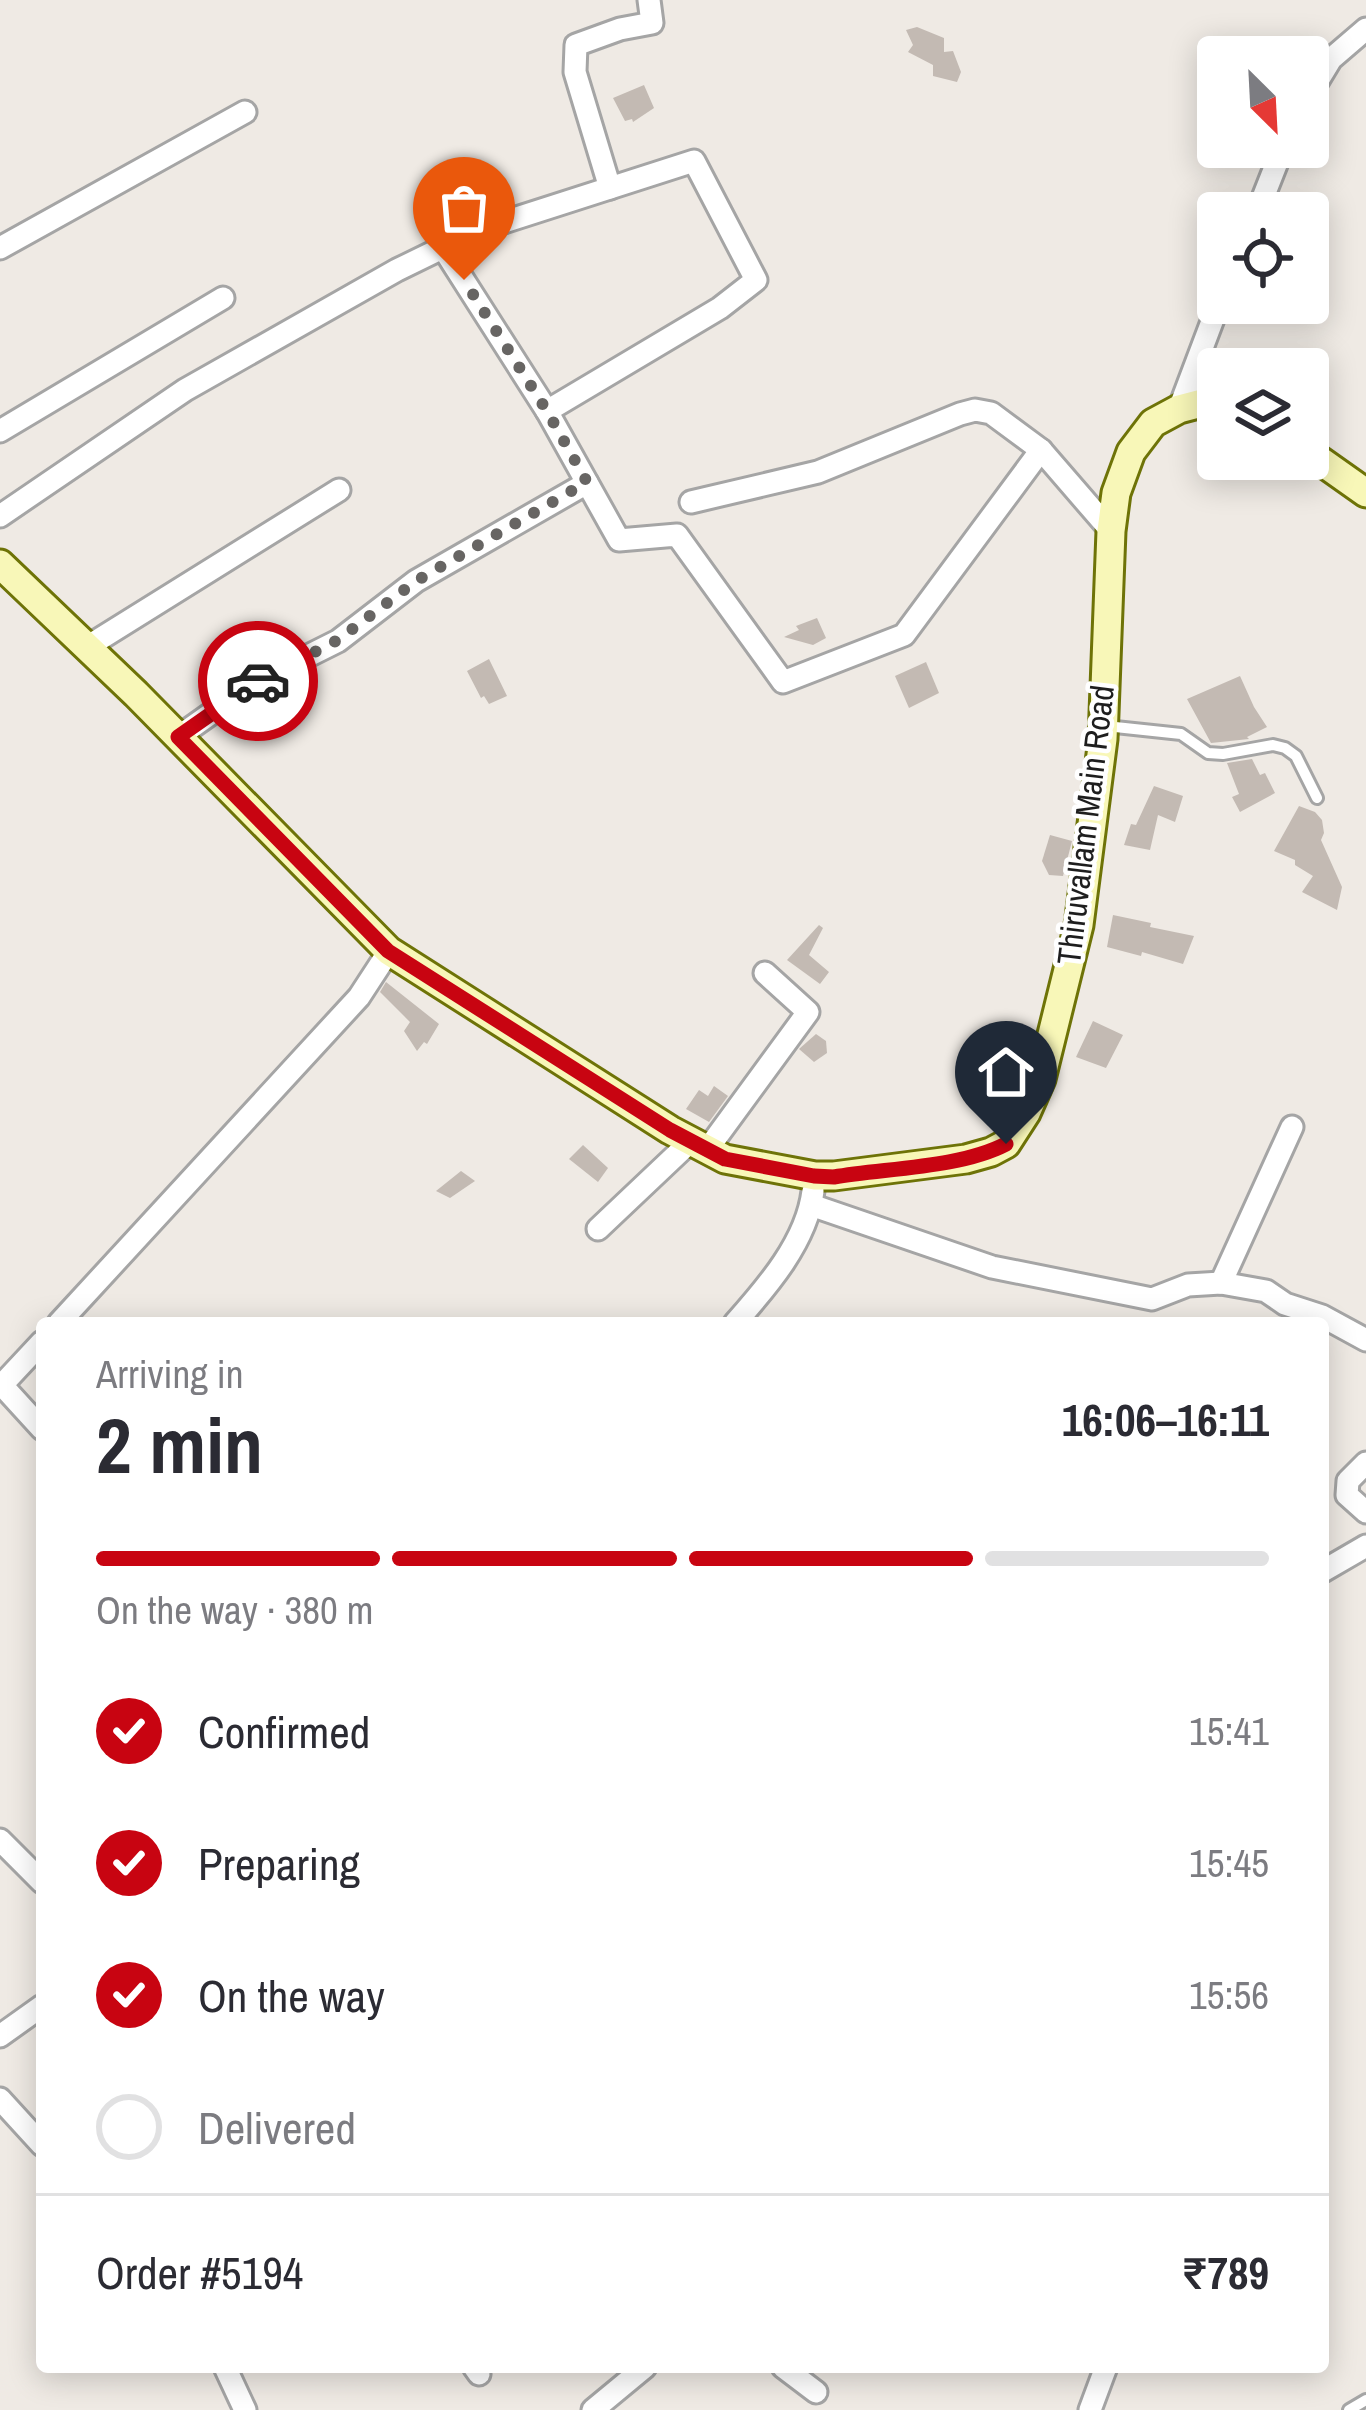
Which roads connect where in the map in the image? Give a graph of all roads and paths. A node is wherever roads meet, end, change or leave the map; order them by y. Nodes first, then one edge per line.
1 (649, 0) edge
2 (1366, 28) edge
3 (1329, 62) edge
4 (245, 112) dead end
5 (610, 188) junction
6 (0, 248) edge
7 (442, 248) junction
8 (223, 298) dead end
9 (1211, 324) edge
10 (1197, 404) edge
11 (1179, 409) junction
12 (547, 411) junction
13 (0, 431) edge
14 (1041, 450) junction
15 (1329, 467) edge
16 (587, 482) junction
17 (339, 490) dead end
18 (1366, 493) edge
19 (691, 502) dead end
20 (0, 516) edge
21 (1111, 531) junction
22 (0, 563) edge
23 (87, 647) junction
24 (1103, 726) junction
25 (178, 737) junction
26 (1317, 798) dead end
27 (388, 951) junction
28 (765, 973) dead end
29 (1292, 1127) dead end
30 (699, 1145) junction
31 (813, 1191) junction
32 (598, 1229) dead end
33 (1221, 1283) junction
34 (65, 1317) edge
35 (740, 1317) edge
36 (1324, 1317) edge
37 (1329, 1320) edge
38 (1366, 1340) edge
39 (36, 1348) edge
40 (1, 1385) edge
41 (36, 1423) edge
42 (1366, 1463) edge
43 (1366, 1512) edge
44 (1366, 1546) edge
45 (1329, 1568) edge
46 (0, 1840) edge
47 (36, 1876) edge
48 (36, 2009) edge
49 (3, 2028) edge
50 (0, 2099) edge
51 (36, 2138) edge
52 (228, 2373) edge
53 (638, 2373) edge
54 (791, 2373) edge
55 (1104, 2373) edge
56 (816, 2392) dead end
57 (1366, 2400) edge
58 (245, 2410) edge
59 (593, 2410) edge
60 (1090, 2410) edge
61 (1349, 2410) edge

1 - 5 street
2 - 3 street
4 - 6 street
5 - 7 street
5 - 12 street
7 - 12 street
7 - 20 street
8 - 13 street
9 - 11 street
10 - 11 main road
11 - 21 main road, Thiruvallam Main Road
12 - 16 street
14 - 16 street
14 - 19 street
14 - 21 street
15 - 18 main road
16 - 25 street
17 - 23 street
21 - 24 main road, Thiruvallam Main Road
22 - 23 main road, Thiruvallam Main Road
23 - 25 main road, Thiruvallam Main Road
24 - 26 lane
24 - 31 main road, Thiruvallam Main Road
25 - 27 main road, Thiruvallam Main Road
27 - 30 main road, Thiruvallam Main Road
27 - 34 street
28 - 30 street
29 - 33 street
30 - 31 main road, Thiruvallam Main Road
30 - 32 street
31 - 33 street
31 - 35 street
33 - 36 street
37 - 38 street
39 - 40 street
40 - 41 street
42 - 43 street
44 - 45 street
46 - 47 street
48 - 49 street
50 - 51 street
52 - 58 street
53 - 59 street
54 - 56 street
55 - 60 street
57 - 61 lane

